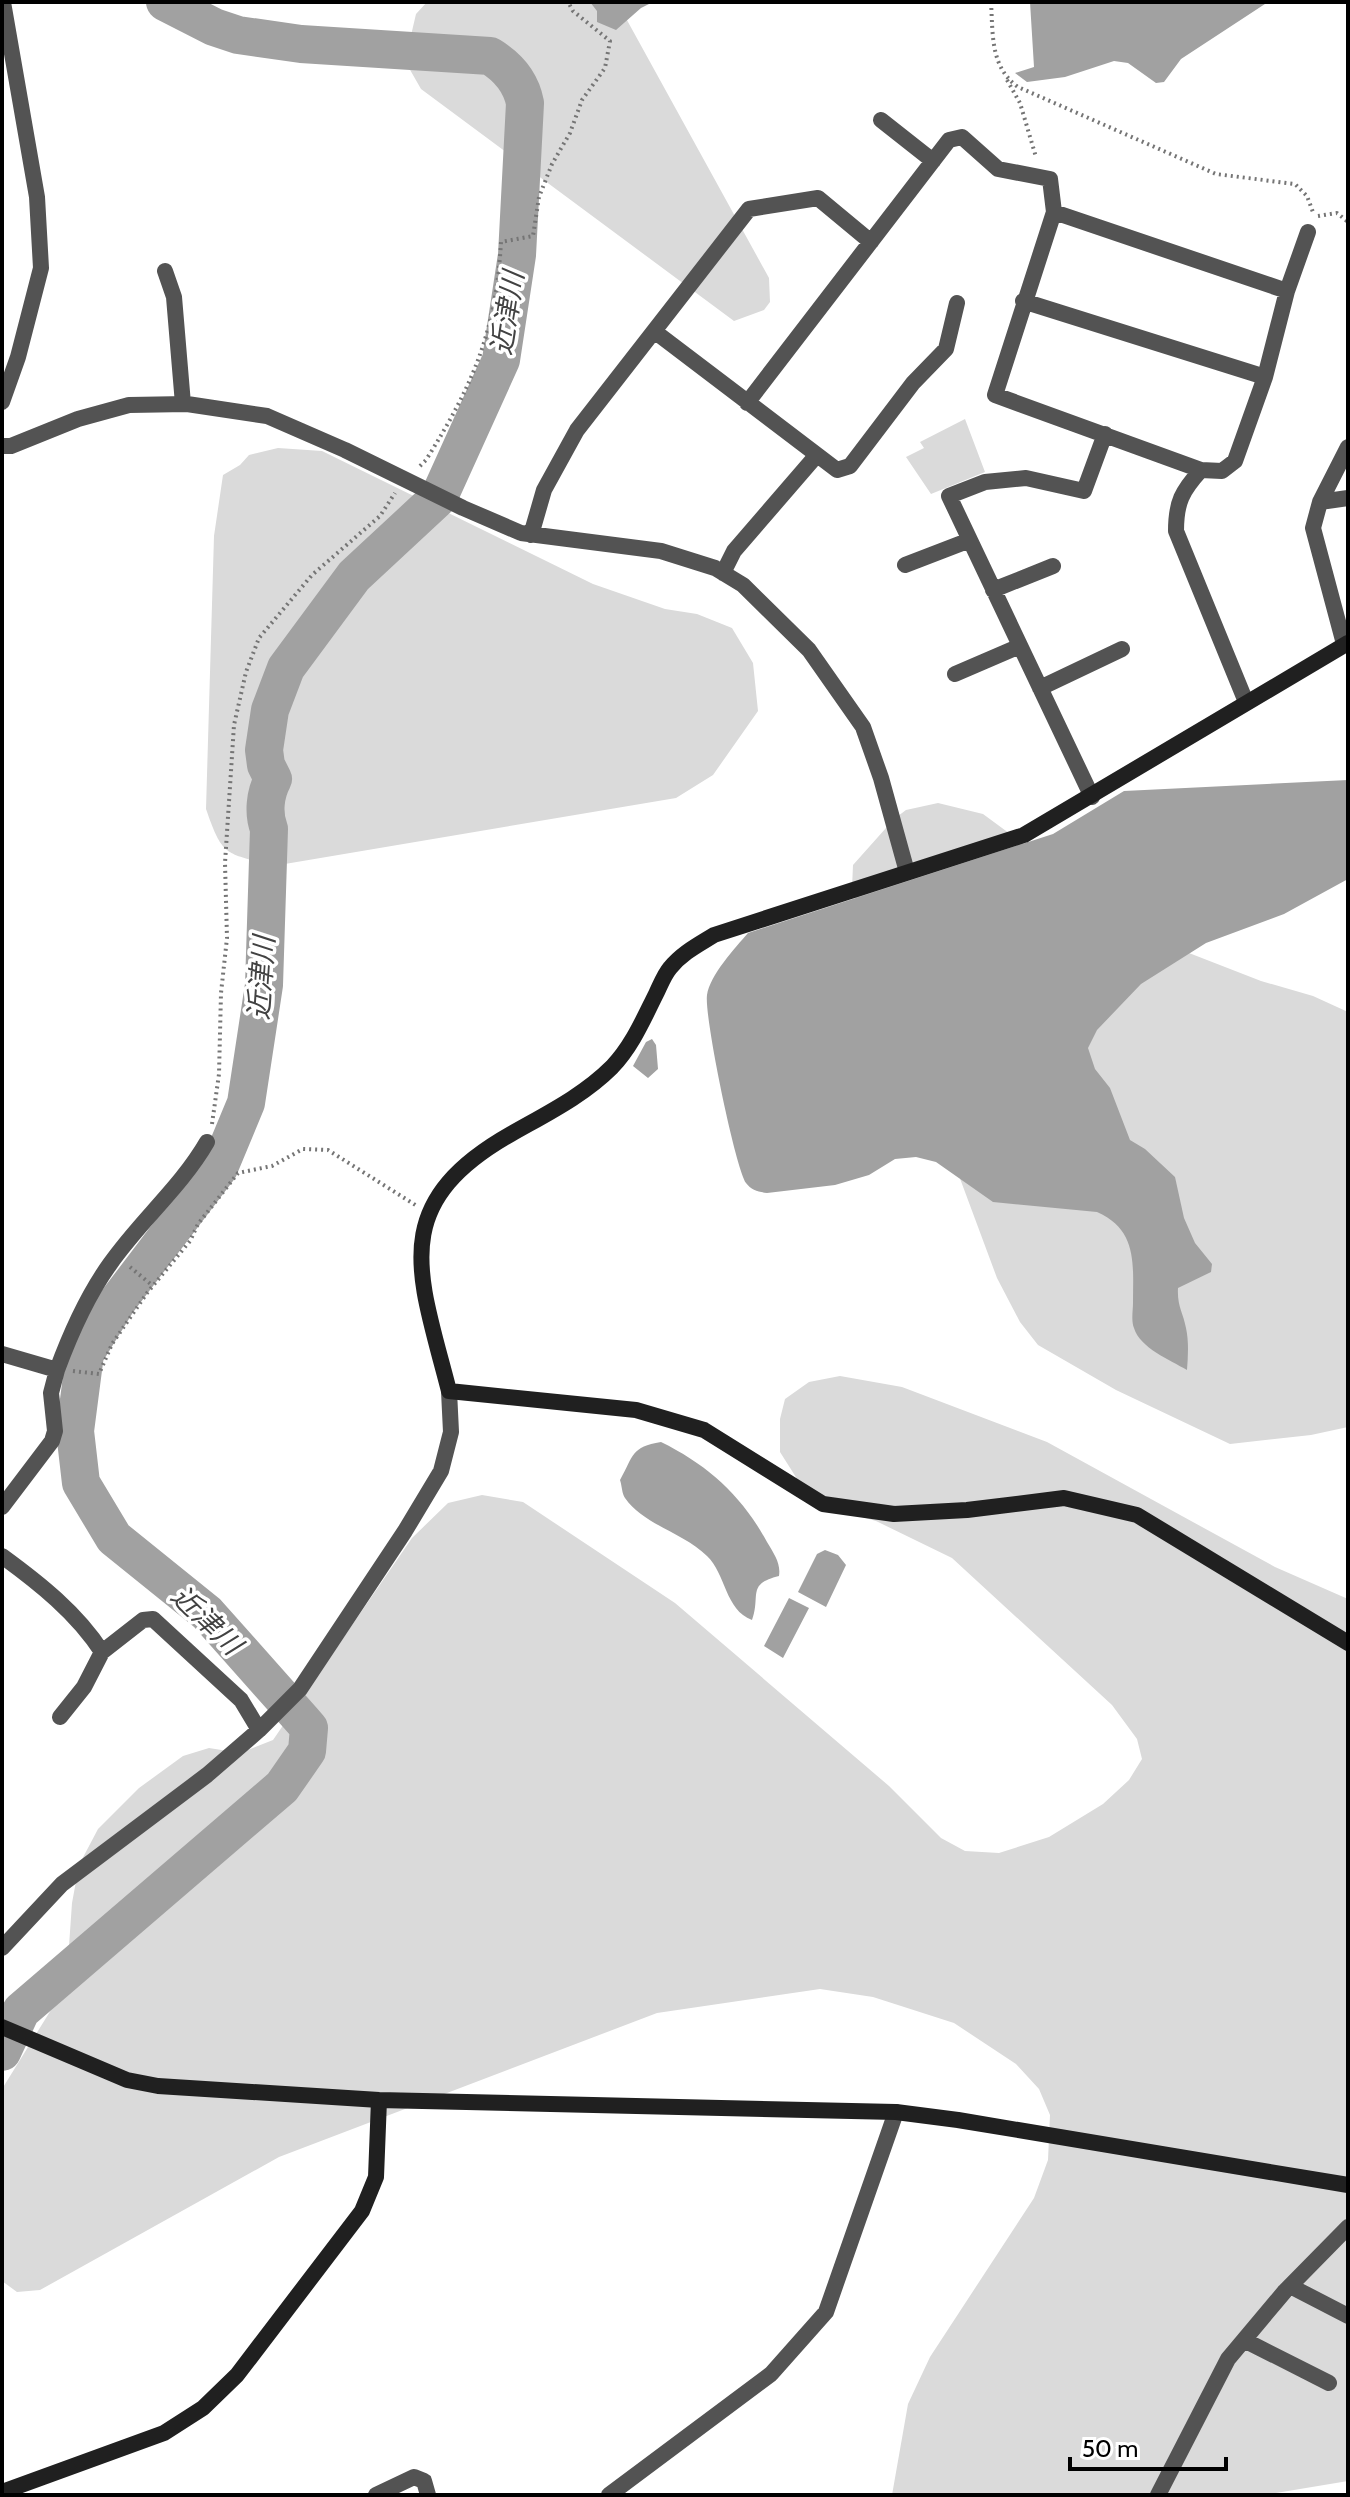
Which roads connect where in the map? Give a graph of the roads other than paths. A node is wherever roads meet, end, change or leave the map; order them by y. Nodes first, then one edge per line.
1 (3, 2) edge
2 (881, 120) dead end
3 (933, 161) junction
4 (1054, 212) junction
5 (1312, 225) road end
6 (871, 242) junction
7 (165, 271) dead end
8 (1287, 291) junction
9 (1023, 301) junction
10 (957, 303) dead end
11 (654, 331) junction
12 (1265, 377) junction
13 (2, 402) edge
14 (747, 403) junction
15 (183, 404) junction
16 (1105, 434) junction
17 (2, 446) edge
18 (1348, 447) edge
19 (816, 456) junction
20 (1201, 470) junction
21 (1348, 498) edge
22 (1320, 502) junction
23 (531, 535) junction
24 (970, 540) junction
25 (905, 565) dead end
26 (1053, 566) dead end
27 (723, 573) junction
28 (993, 590) junction
29 (1346, 643) edge
30 (1020, 646) junction
31 (1122, 649) dead end
32 (955, 674) dead end
33 (1040, 688) junction
34 (1246, 702) junction
35 (1092, 797) junction
36 (907, 872) junction
37 (207, 1142) road end
38 (2, 1354) edge
39 (65, 1370) junction
40 (449, 1391) junction
41 (2, 1507) edge
42 (2, 1556) edge
43 (1348, 1643) edge
44 (102, 1652) junction
45 (60, 1717) dead end
46 (259, 1730) junction
47 (2, 1948) edge
48 (5, 2028) edge
49 (379, 2100) junction
50 (896, 2112) junction
51 (1348, 2185) edge
52 (1348, 2227) edge
53 (1290, 2286) junction
54 (1348, 2316) edge
55 (1244, 2340) junction
56 (1329, 2383) dead end
57 (2, 2492) edge
58 (376, 2495) edge
59 (428, 2495) edge
60 (609, 2495) edge
61 (1158, 2495) edge

1 - 13 street
2 - 3 street
3 - 4 street
3 - 6 street
4 - 8 street
4 - 9 street
5 - 8 street
6 - 11 street
6 - 14 street
7 - 15 street
8 - 12 street
9 - 12 street
9 - 16 street
10 - 19 street
11 - 14 street
11 - 23 street
12 - 20 street
14 - 19 street
15 - 17 street
15 - 23 street
16 - 20 street
16 - 24 street
18 - 22 street
19 - 27 street
20 - 34 street
21 - 22 street
22 - 29 street
23 - 27 street
24 - 25 street
24 - 28 street
26 - 28 street
27 - 36 street
28 - 30 street
29 - 34 street
30 - 32 street
30 - 33 street
31 - 33 street
33 - 35 street
34 - 35 street
35 - 36 street
36 - 40 street
37 - 39 street
38 - 39 street
39 - 41 street
40 - 43 street
40 - 46 street
42 - 44 street
44 - 45 street
44 - 46 street
46 - 47 street
48 - 49 street
49 - 50 street
49 - 57 street
50 - 51 street
50 - 60 street
52 - 53 street
53 - 54 street
53 - 55 street
55 - 56 street
55 - 61 street
58 - 59 street

